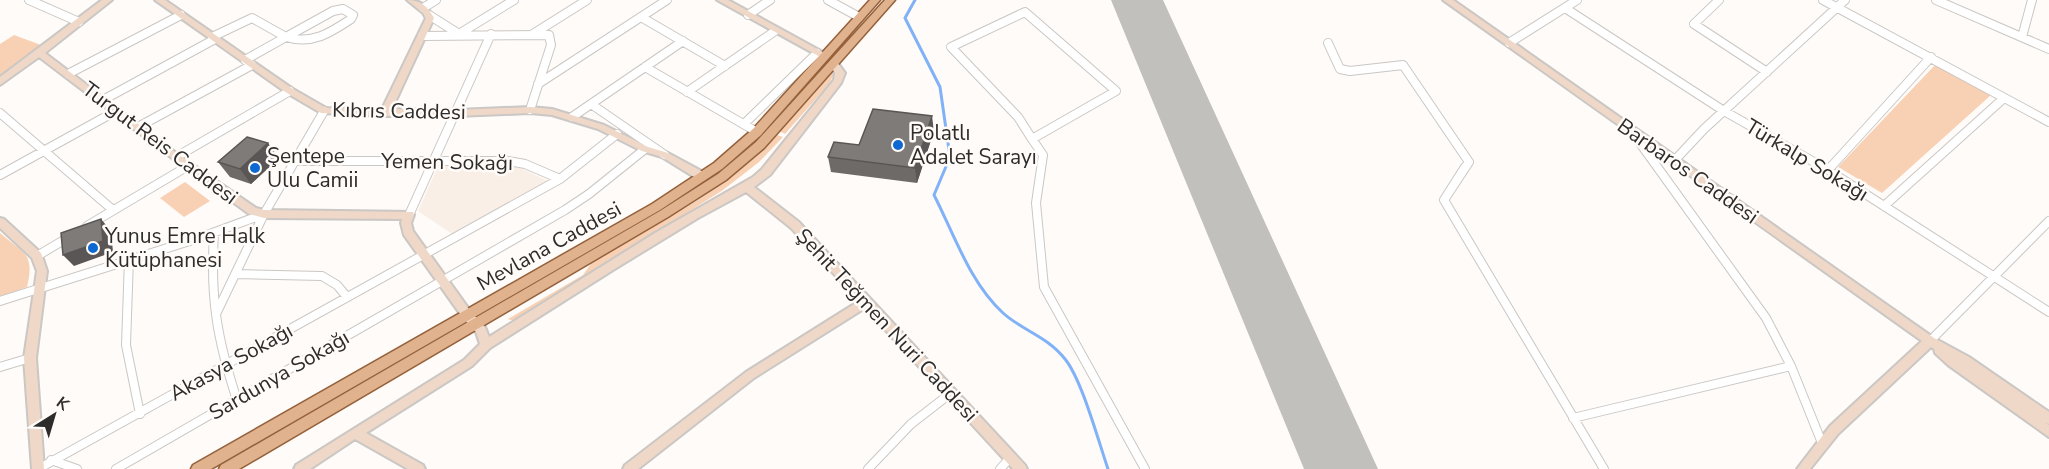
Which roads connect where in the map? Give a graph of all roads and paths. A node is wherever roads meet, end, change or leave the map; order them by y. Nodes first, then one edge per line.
1 (29, 0) edge
2 (108, 0) edge
3 (161, 0) edge
4 (411, 0) edge
5 (436, 0) edge
6 (514, 0) edge
7 (568, 0) edge
8 (587, 0) edge
9 (667, 0) edge
10 (721, 0) edge
11 (770, 0) edge
12 (828, 0) edge
13 (875, 0) edge
14 (890, 0) edge
15 (1447, 0) edge
16 (1577, 0) edge
17 (1719, 0) edge
18 (1824, 0) edge
19 (1845, 0) edge
20 (1936, 0) edge
21 (2032, 0) edge
22 (578, 6) junction
23 (1839, 7) junction
24 (1565, 8) junction
25 (426, 11) junction
26 (181, 15) junction
27 (748, 15) junction
28 (641, 17) junction
29 (859, 17) junction
30 (79, 22) junction
31 (775, 31) junction
32 (459, 34) junction
33 (491, 34) junction
34 (533, 34) junction
35 (422, 36) junction
36 (286, 37) junction
37 (2022, 37) junction
38 (214, 38) junction
39 (683, 41) junction
40 (1328, 42) dead end
41 (1509, 43) junction
42 (2049, 49) edge
43 (39, 54) junction
44 (1931, 57) junction
45 (825, 58) junction
46 (249, 62) junction
47 (725, 66) junction
48 (645, 67) junction
49 (1767, 72) junction
50 (68, 74) junction
51 (0, 82) edge
52 (538, 84) junction
53 (290, 91) junction
54 (687, 93) junction
55 (2004, 98) junction
56 (103, 100) junction
57 (591, 104) junction
58 (530, 110) junction
59 (116, 111) junction
60 (324, 111) junction
61 (1724, 111) junction
62 (0, 113) edge
63 (385, 113) junction
64 (457, 113) junction
65 (572, 117) junction
66 (2049, 122) edge
67 (744, 124) junction
68 (138, 127) junction
69 (1631, 130) junction
70 (757, 132) junction
71 (617, 134) junction
72 (1032, 139) junction
73 (645, 149) junction
74 (45, 150) junction
75 (665, 156) junction
76 (176, 157) junction
77 (435, 160) junction
78 (294, 161) junction
79 (1674, 161) junction
80 (188, 166) junction
81 (1465, 167) dead end
82 (1828, 170) junction
83 (0, 175) edge
84 (703, 177) junction
85 (560, 179) junction
86 (747, 187) junction
87 (1444, 200) junction
88 (1884, 206) junction
89 (113, 210) junction
90 (264, 214) junction
91 (409, 215) junction
92 (2049, 221) edge
93 (0, 222) edge
94 (214, 234) junction
95 (424, 255) junction
96 (37, 256) junction
97 (129, 258) junction
98 (236, 274) junction
99 (1994, 276) junction
100 (441, 280) junction
101 (42, 285) junction
102 (347, 297) junction
103 (0, 300) edge
104 (866, 302) junction
105 (2049, 312) edge
106 (216, 314) junction
107 (471, 319) junction
108 (1930, 341) junction
109 (486, 345) junction
110 (30, 358) junction
111 (225, 366) junction
112 (1791, 366) junction
113 (0, 367) edge
114 (951, 393) junction
115 (237, 400) junction
116 (140, 414) junction
117 (1573, 418) junction
118 (2049, 419) edge
119 (2049, 432) edge
120 (355, 433) junction
121 (1822, 443) junction
122 (1010, 458) junction
123 (51, 460) junction
124 (38, 469) edge
125 (77, 469) edge
126 (116, 469) edge
127 (198, 469) edge
128 (226, 469) edge
129 (300, 469) edge
130 (419, 469) edge
131 (629, 469) edge
132 (868, 469) edge
133 (1000, 469) edge
134 (1021, 469) edge
135 (1145, 469) edge
136 (1604, 469) edge
137 (1803, 469) edge

1 - 30 street
2 - 30 street
3 - 26 street, Kıbrıs Caddesi
4 - 25 street
5 - 25 street
6 - 32 street
7 - 22 street
8 - 22 street
9 - 28 street
10 - 27 street
11 - 27 street
12 - 29 street
13 - 29 main road, Mevlana Caddesi
14 - 45 main road, Mevlana Caddesi
15 - 41 street, Barbaros Caddesi
16 - 24 street
17 - 49 street
18 - 23 street
19 - 23 street
20 - 37 street
21 - 37 street
22 - 34 street
23 - 44 street
23 - 49 street
24 - 41 street
24 - 61 street, Türkalp Sokağı
25 - 32 street
25 - 35 street
26 - 38 street, Kıbrıs Caddesi
26 - 50 street
27 - 31 street
28 - 39 street
28 - 52 street
29 - 45 main road, Mevlana Caddesi
30 - 43 street
31 - 45 street
31 - 47 street
32 - 33 street
32 - 35 street
33 - 34 street
33 - 64 street
34 - 52 street
35 - 63 street
36 - 36 street
36 - 38 street
36 - 46 street
37 - 42 street
38 - 46 street, Kıbrıs Caddesi
38 - 56 street
39 - 47 street
39 - 48 street
40 - 87 street
41 - 69 street, Barbaros Caddesi
43 - 50 street, Turgut Reis Caddesi
43 - 51 street
44 - 55 street
44 - 82 street
45 - 67 street
45 - 70 main road, Mevlana Caddesi
45 - 86 street
45 - 107 main road, Mevlana Caddesi
46 - 53 street, Kıbrıs Caddesi
46 - 68 street
47 - 54 street
48 - 54 street
48 - 57 street
49 - 61 street
50 - 56 street, Turgut Reis Caddesi
52 - 58 street
53 - 60 street, Kıbrıs Caddesi
53 - 76 street
54 - 67 street
55 - 66 street
55 - 88 street
56 - 59 street, Turgut Reis Caddesi
57 - 65 street
57 - 75 street, Kıbrıs Caddesi
58 - 64 street, Kıbrıs Caddesi
58 - 65 street, Kıbrıs Caddesi
59 - 68 street, Turgut Reis Caddesi
59 - 74 street
60 - 63 street, Kıbrıs Caddesi
60 - 78 street
61 - 79 street
61 - 82 street, Türkalp Sokağı
62 - 74 street
63 - 64 street, Kıbrıs Caddesi
64 - 77 street
65 - 71 street, Kıbrıs Caddesi
67 - 70 street
68 - 76 street, Turgut Reis Caddesi
69 - 79 street, Barbaros Caddesi
69 - 112 street
70 - 84 main road, Mevlana Caddesi
71 - 73 street, Kıbrıs Caddesi
71 - 85 street, Akasya Sokağı
72 - 72 street
72 - 135 street
73 - 75 street, Kıbrıs Caddesi
73 - 100 street, Sardunya Sokağı
74 - 83 street
74 - 89 street
75 - 84 street, Kıbrıs Caddesi
76 - 80 street, Turgut Reis Caddesi
77 - 78 street, Yemen Sokağı
77 - 85 street, Yemen Sokağı
77 - 91 street
78 - 90 street
79 - 108 street, Barbaros Caddesi
80 - 89 street
80 - 90 street, Turgut Reis Caddesi
81 - 87 street
82 - 88 street, Türkalp Sokağı
84 - 107 main road, Mevlana Caddesi
85 - 95 street, Akasya Sokağı
86 - 104 street, Şehit Teğmen Nuri Caddesi
86 - 109 street
87 - 117 street
88 - 99 street, Türkalp Sokağı
89 - 96 street
90 - 91 street, Turgut Reis Caddesi
90 - 94 street
90 - 98 street
91 - 95 street
92 - 99 street
93 - 96 street
94 - 97 street
94 - 106 street
95 - 100 street
95 - 102 street, Akasya Sokağı
96 - 101 street
97 - 101 street
97 - 116 street
98 - 102 street
98 - 106 street
99 - 105 street, Türkalp Sokağı
99 - 108 street
100 - 107 street
100 - 115 street, Sardunya Sokağı
101 - 103 street
101 - 110 street
102 - 111 street, Akasya Sokağı
104 - 114 street, Şehit Teğmen Nuri Caddesi
104 - 131 street
106 - 111 street
107 - 109 street
107 - 127 main road, Mevlana Caddesi
107 - 128 main road, Mevlana Caddesi
108 - 118 street, Barbaros Caddesi
108 - 119 street, Barbaros Caddesi
108 - 121 street
109 - 120 street
110 - 113 street
110 - 124 street
111 - 115 street
111 - 116 street, Akasya Sokağı
112 - 117 street
112 - 121 street
114 - 122 street, Şehit Teğmen Nuri Caddesi
114 - 132 street
115 - 126 street, Sardunya Sokağı
116 - 123 street, Akasya Sokağı
117 - 136 street
120 - 129 street
120 - 130 street
121 - 137 street
122 - 133 street
122 - 134 street, Şehit Teğmen Nuri Caddesi
123 - 124 street, Akasya Sokağı
123 - 125 street

